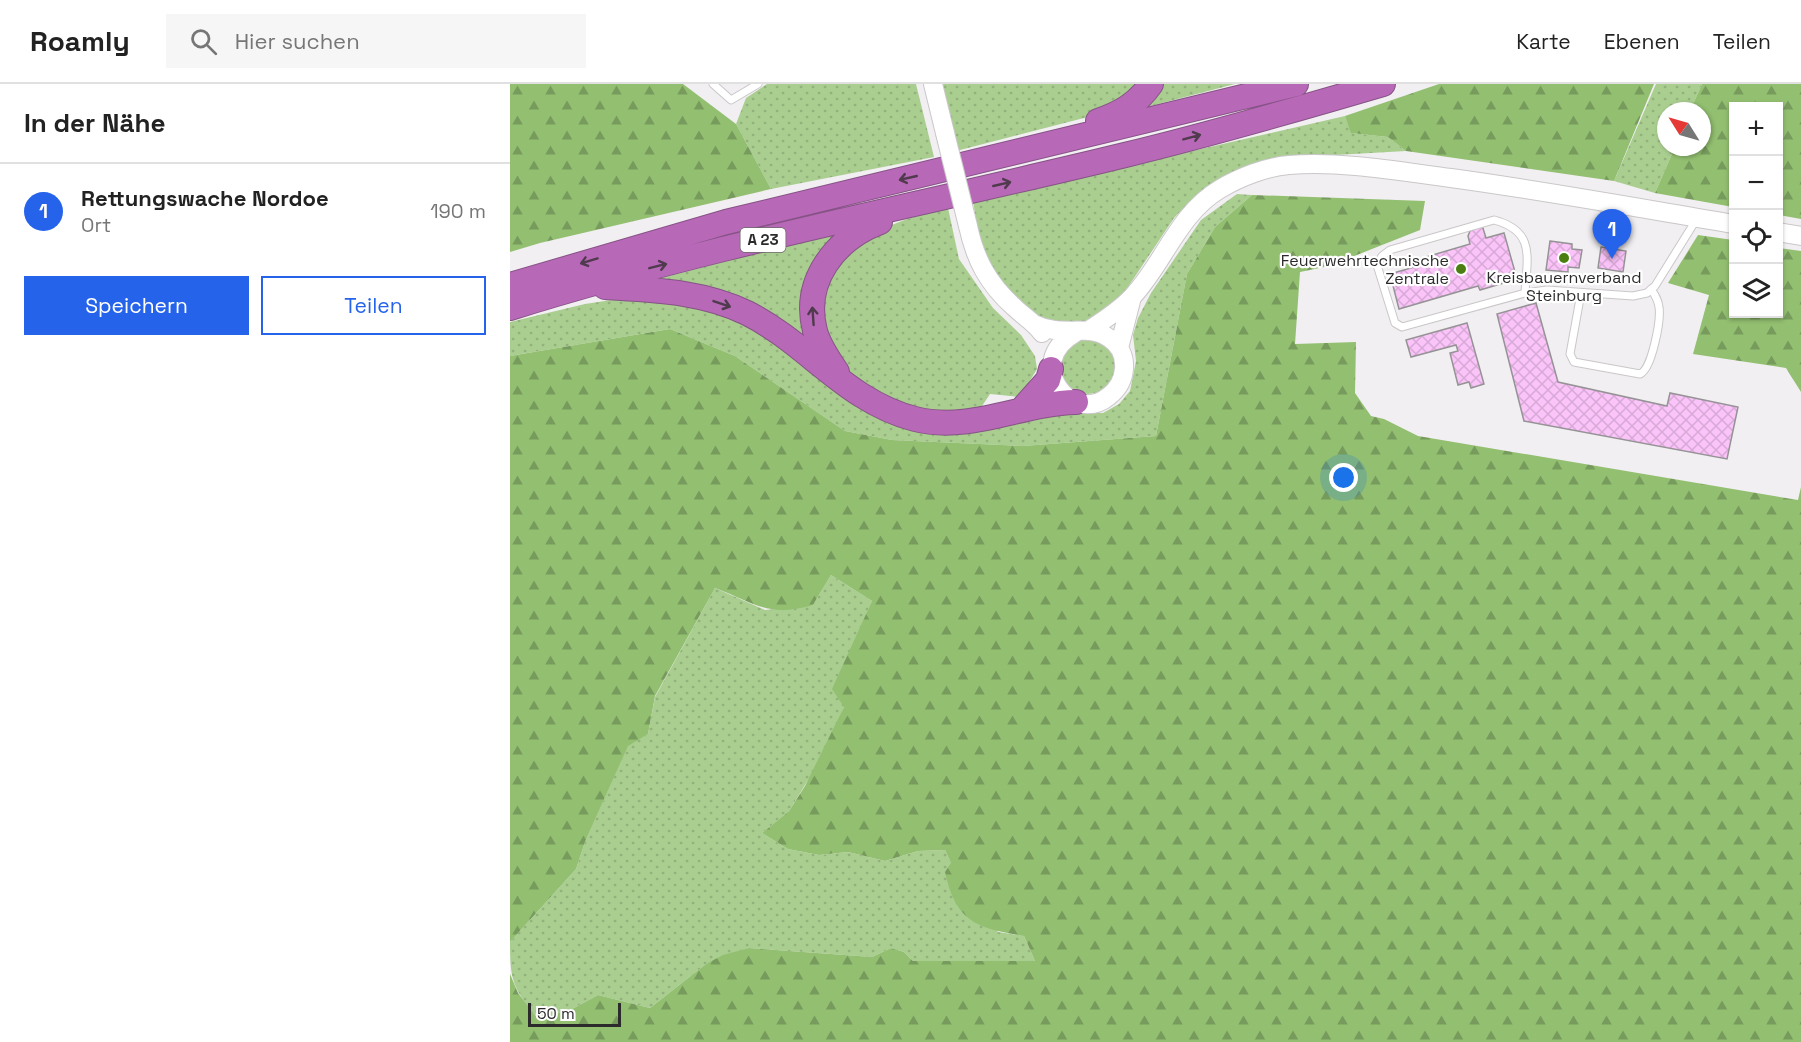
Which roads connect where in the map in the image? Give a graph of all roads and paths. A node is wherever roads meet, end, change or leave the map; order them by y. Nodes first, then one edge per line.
1 (713, 84) edge
2 (758, 84) edge
3 (933, 84) edge
4 (1151, 84) edge
5 (1296, 84) edge
6 (1383, 84) edge
7 (1006, 155) junction
8 (945, 197) junction
9 (1697, 218) junction
10 (1729, 223) edge
11 (1783, 233) edge
12 (1801, 236) edge
13 (510, 285) edge
14 (581, 286) junction
15 (1650, 289) junction
16 (1525, 293) junction
17 (1581, 293) junction
18 (1132, 297) junction
19 (510, 308) edge
20 (1034, 324) junction
21 (1082, 332) junction
22 (1119, 348) junction
23 (1052, 362) junction
24 (846, 387) junction
25 (1076, 402) junction
26 (1023, 408) junction

1 - 2 lane
3 - 20 main road, bridge
4 - 7 highway
5 - 7 highway, A 23
8 -> 6 highway, A 23
7 -> 13 highway, A 23
14 -> 8 highway, A 23
24 -> 8 highway
9 - 10 main road
9 - 15 lane
9 - 18 main road
11 - 12 main road
14 - 19 highway, A 23
14 -> 24 highway
15 - 17 lane
15 - 17 lane
16 - 16 lane
16 - 17 lane
18 - 21 main road
18 - 22 main road
20 - 21 main road
20 - 23 main road
21 - 22 main road
21 - 23 main road
22 - 25 main road
23 - 25 main road
23 - 26 highway
24 - 26 highway
25 - 26 highway

